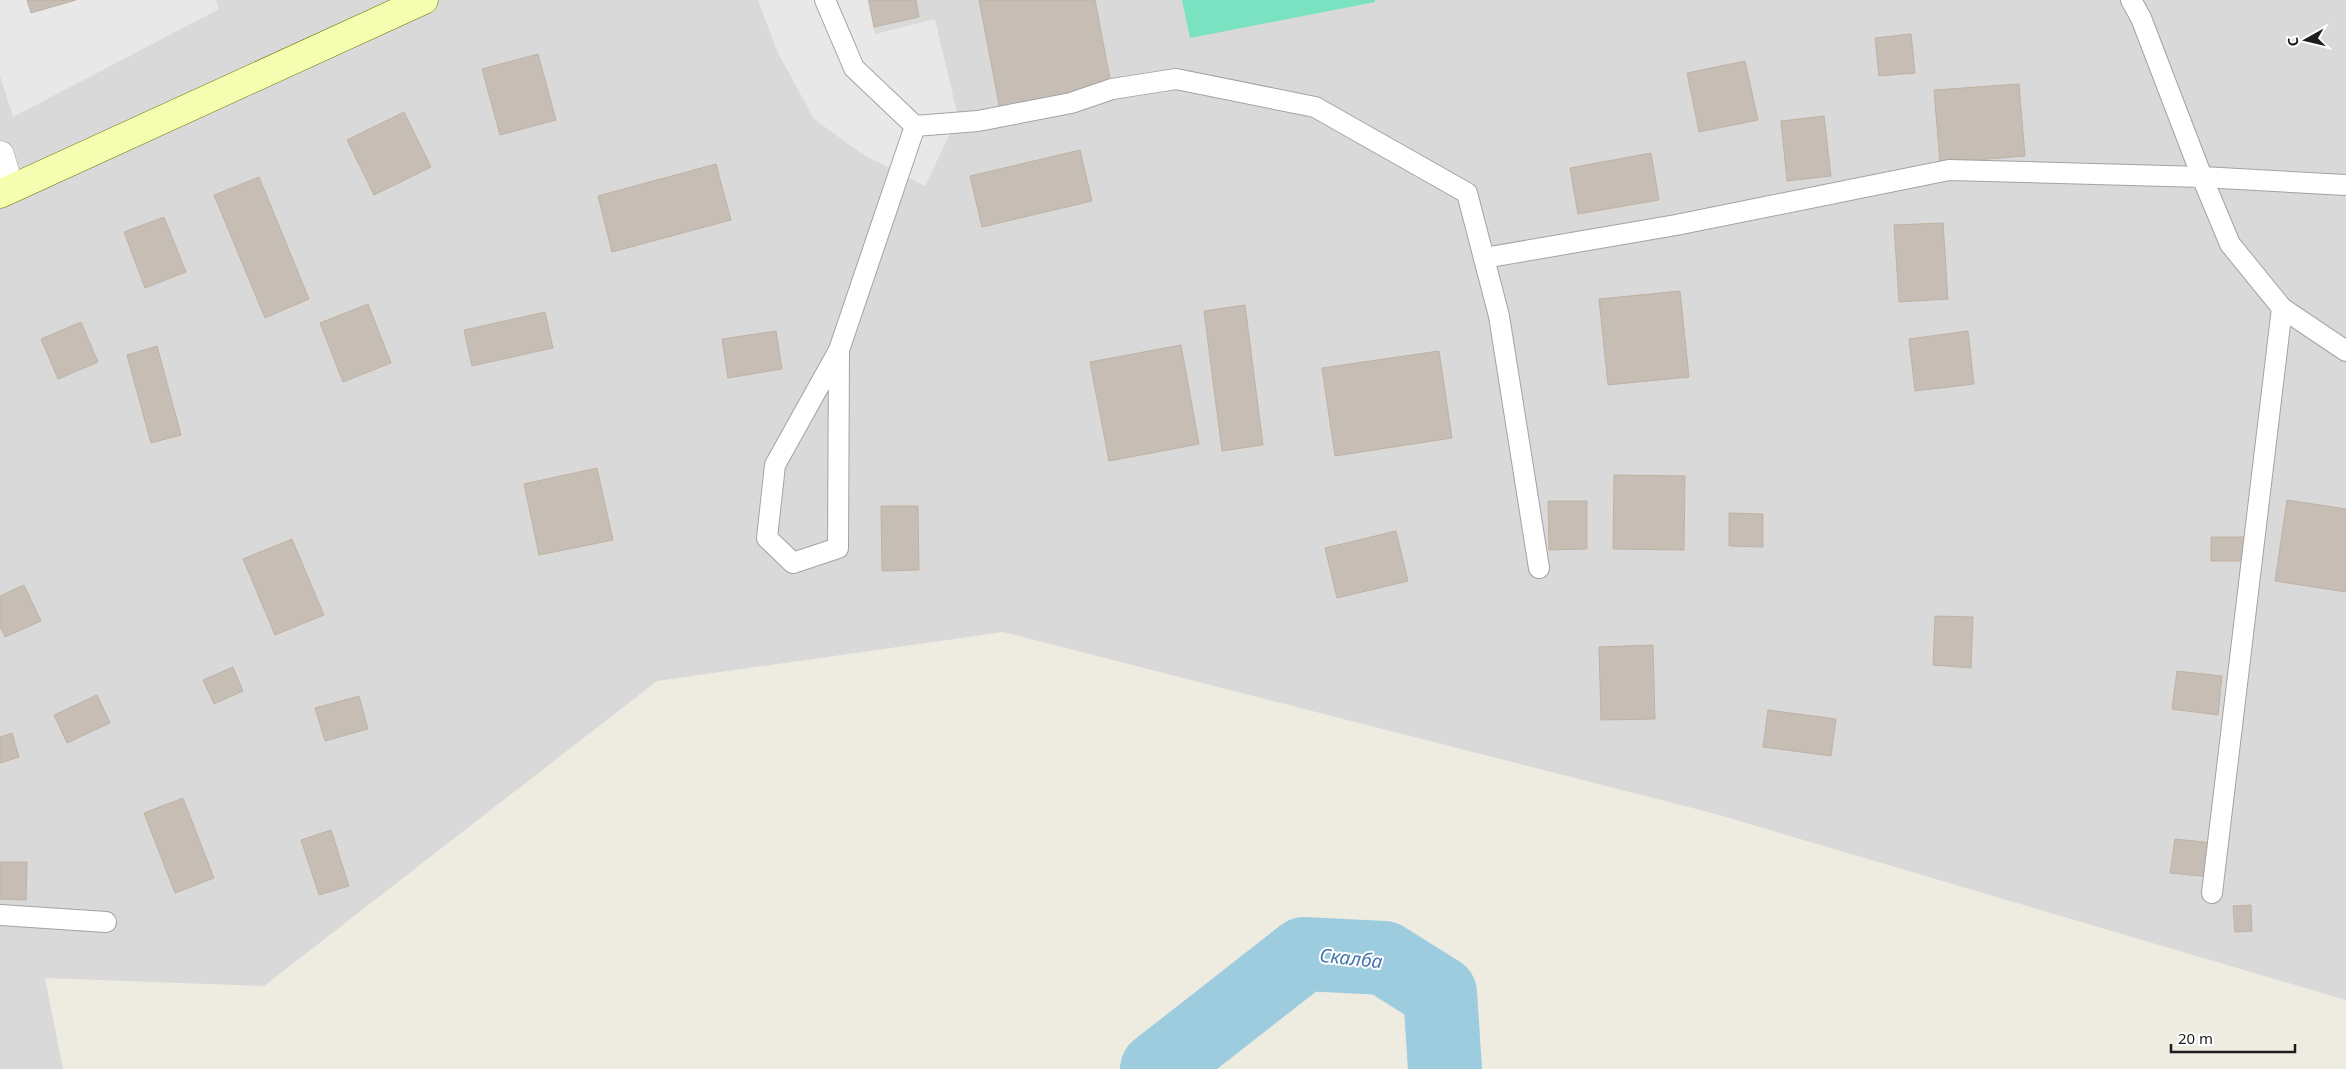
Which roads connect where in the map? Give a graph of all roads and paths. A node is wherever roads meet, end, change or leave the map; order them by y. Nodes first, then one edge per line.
1 (424, 0) edge
2 (825, 0) edge
3 (2131, 0) edge
4 (915, 126) junction
5 (0, 155) edge
6 (2202, 177) junction
7 (2346, 185) edge
8 (5, 192) edge
9 (1484, 258) junction
10 (2282, 308) junction
11 (839, 350) junction
12 (2346, 351) edge
13 (1540, 568) dead end
14 (2212, 893) dead end
15 (0, 915) edge
16 (106, 922) dead end

1 - 8 street
2 - 4 lane
3 - 6 lane
4 - 9 lane
4 - 11 lane
5 - 8 street
6 - 7 lane
6 - 9 lane
6 - 10 lane
9 - 13 lane
10 - 12 lane
10 - 14 lane
11 - 11 lane
15 - 16 lane

